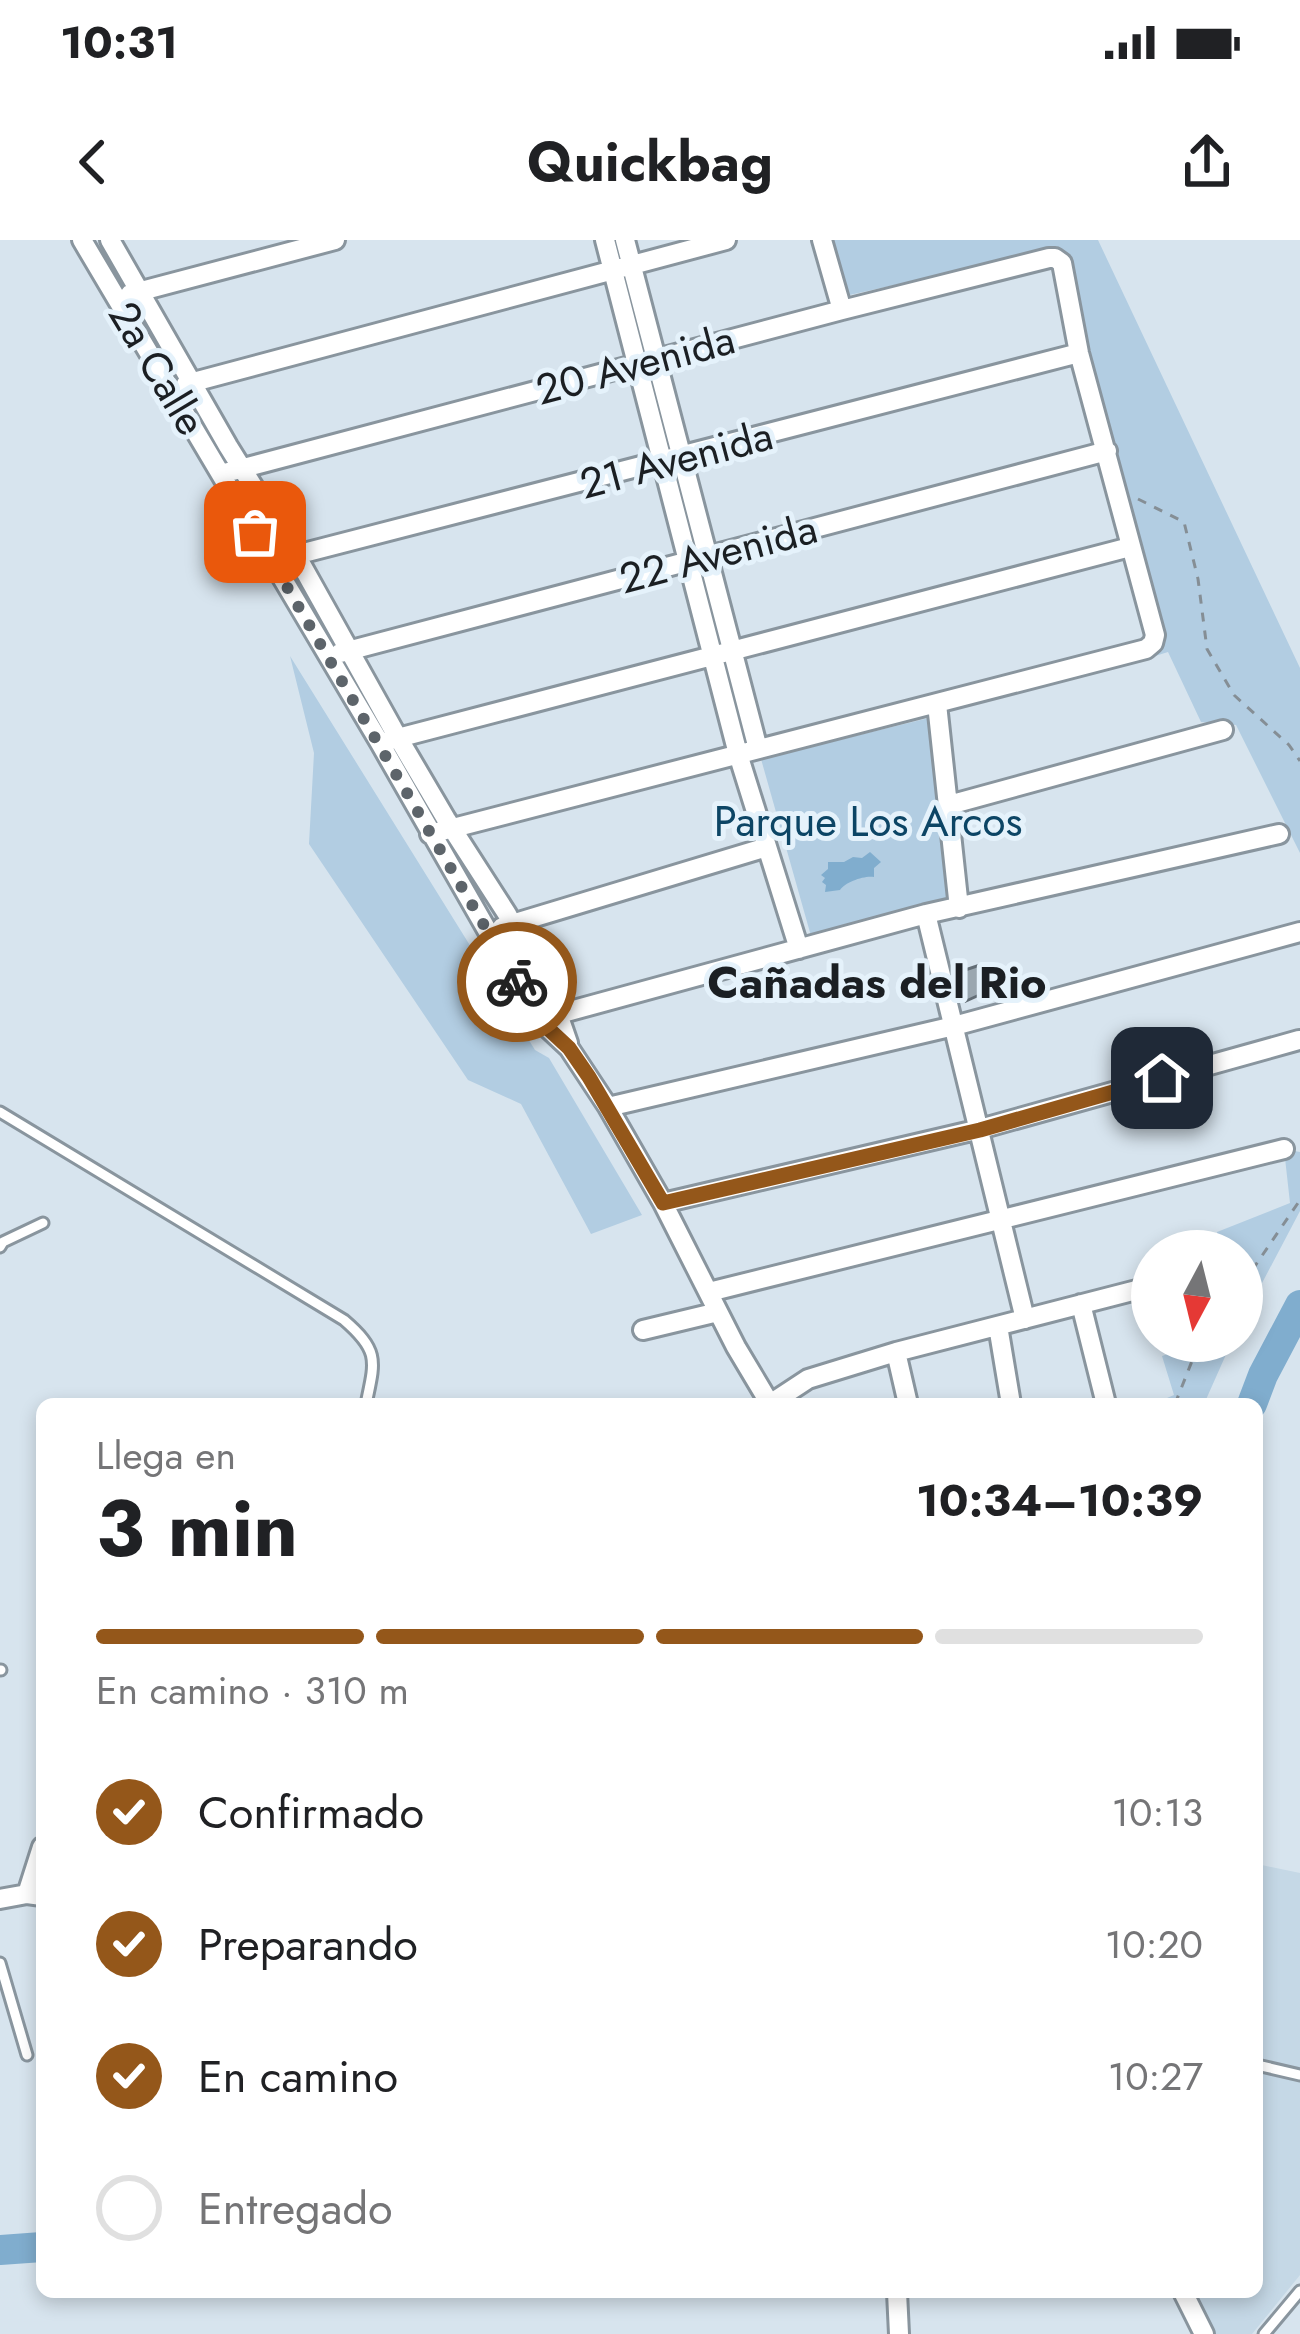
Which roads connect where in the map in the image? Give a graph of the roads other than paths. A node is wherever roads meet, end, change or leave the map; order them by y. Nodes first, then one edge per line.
1 (82, 240) edge
2 (110, 240) edge
3 (334, 240) edge
4 (605, 240) edge
5 (625, 240) edge
6 (726, 240) edge
7 (822, 240) edge
8 (622, 268) junction
9 (141, 292) junction
10 (116, 298) junction
11 (842, 310) junction
12 (1079, 353) junction
13 (646, 362) junction
14 (193, 382) junction
15 (169, 388) junction
16 (1107, 451) junction
17 (672, 460) junction
18 (241, 467) junction
19 (221, 474) junction
20 (1130, 547) junction
21 (296, 555) junction
22 (698, 559) junction
23 (272, 562) junction
24 (350, 650) junction
25 (723, 654) junction
26 (329, 657) junction
27 (937, 704) junction
28 (1223, 730) dead end
29 (389, 740) junction
30 (758, 749) junction
31 (738, 754) junction
32 (949, 805) junction
33 (452, 829) junction
34 (430, 834) junction
35 (1279, 834) dead end
36 (767, 847) junction
37 (959, 908) junction
38 (926, 914) junction
39 (512, 924) junction
40 (488, 932) junction
41 (1300, 932) edge
42 (799, 949) junction
43 (558, 1014) junction
44 (538, 1019) junction
45 (954, 1026) junction
46 (1299, 1040) edge
47 (569, 1048) junction
48 (608, 1107) junction
49 (0, 1112) edge
50 (980, 1130) junction
51 (1284, 1149) dead end
52 (663, 1203) junction
53 (1003, 1219) junction
54 (44, 1223) dead end
55 (0, 1247) edge
56 (1131, 1291) edge
57 (709, 1292) junction
58 (1082, 1304) junction
59 (718, 1312) junction
60 (1025, 1318) junction
61 (998, 1326) junction
62 (643, 1330) dead end
63 (896, 1352) junction
64 (367, 1398) edge
65 (767, 1398) edge
66 (779, 1398) edge
67 (907, 1398) edge
68 (1010, 1398) edge
69 (1105, 1398) edge
70 (34, 1895) edge
71 (0, 1899) edge
72 (0, 1963) edge
73 (27, 2055) dead end
74 (1263, 2066) edge
75 (1300, 2075) edge
76 (1300, 2290) edge
77 (897, 2298) edge
78 (1187, 2298) edge
79 (899, 2334) edge
80 (1204, 2334) edge
81 (1264, 2334) edge

1 - 10 street, 2a Calle
2 - 9 street, 2a Calle
3 - 9 street
4 - 8 street
5 - 8 street
6 - 8 street
7 - 11 street
8 - 13 street
8 - 14 street
9 - 10 street
9 - 14 street, 2a Calle
10 - 15 street, 2a Calle
11 - 12 street, 20 Avenida
11 - 13 street, 20 Avenida
12 - 16 street
12 - 17 street, 21 Avenida
13 - 17 street
13 - 18 street, 20 Avenida
14 - 15 street
14 - 18 street, 2a Calle
15 - 19 street, 2a Calle
16 - 20 street
16 - 22 street, 22 Avenida
17 - 21 street, 21 Avenida
17 - 22 street
18 - 19 street, 20 Avenida
18 - 21 street, 2a Calle
19 - 23 street, 2a Calle
20 - 25 street
20 - 27 street
21 - 23 street, 21 Avenida
21 - 24 street, 2a Calle
22 - 24 street, 22 Avenida
22 - 25 street
23 - 26 street, 2a Calle
24 - 26 street, 22 Avenida
24 - 29 street, 2a Calle
25 - 29 street
25 - 30 street
25 - 31 street
26 - 29 street, 2a Calle
27 - 30 street
27 - 32 street
28 - 32 street
29 - 33 street, 2a Calle
29 - 34 street, 2a Calle
30 - 31 street
31 - 33 street
31 - 36 street
32 - 37 street
33 - 34 street
33 - 39 street, 2a Calle
34 - 40 street, 2a Calle
35 - 37 street
36 - 39 street
36 - 42 street
37 - 38 street
38 - 42 street
38 - 45 street
39 - 40 street
39 - 43 street, 2a Calle
40 - 44 street, 2a Calle
41 - 45 street
42 - 43 street
43 - 44 street
43 - 47 street, 2a Calle
44 - 47 street, 2a Calle
45 - 48 street
45 - 50 street
46 - 50 street
47 - 48 street, 2a Calle
48 - 52 street, 2a Calle
49 - 64 lane
50 - 52 street
50 - 53 street
51 - 53 street
52 - 57 street, 2a Calle
53 - 57 street
53 - 60 street
54 - 55 lane
56 - 58 street
57 - 59 street, 2a Calle
58 - 60 street
58 - 69 street
59 - 62 street
59 - 65 street, 2a Calle
60 - 61 street
61 - 63 street
61 - 68 street
63 - 66 street
63 - 67 street
70 - 71 street
72 - 73 lane
74 - 75 lane
76 - 81 lane
77 - 79 street
78 - 80 street

